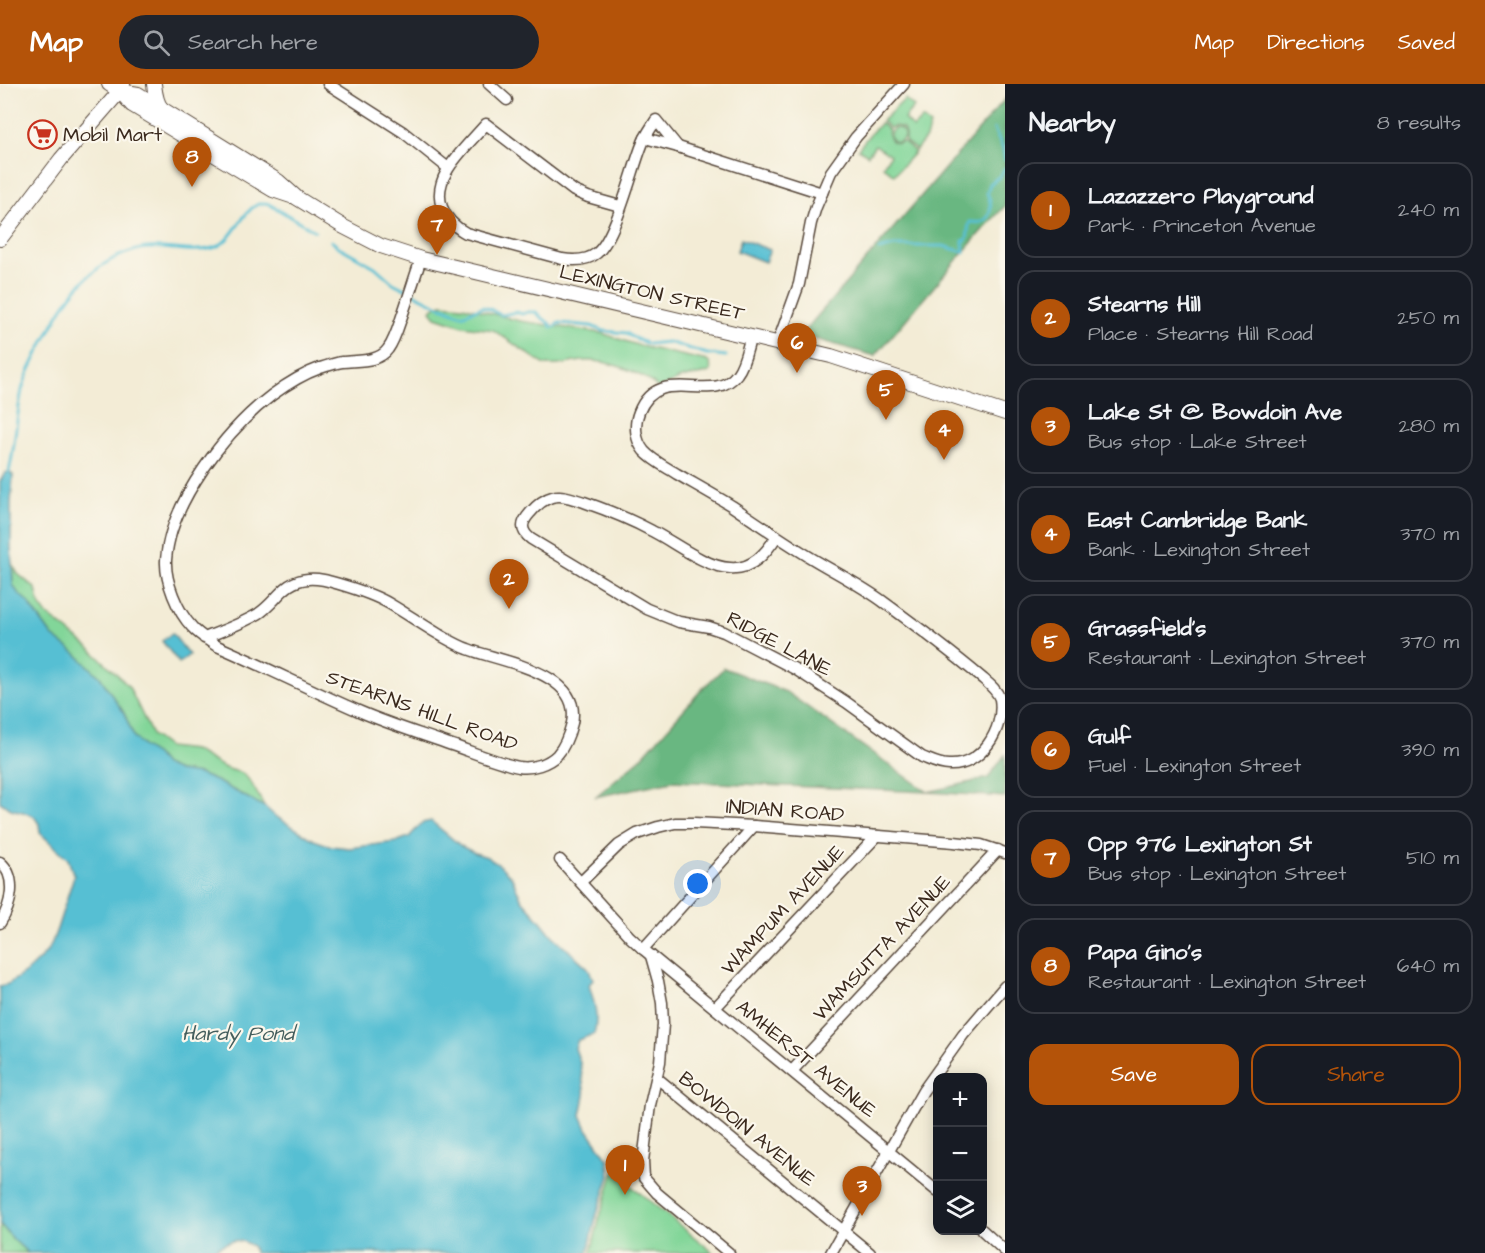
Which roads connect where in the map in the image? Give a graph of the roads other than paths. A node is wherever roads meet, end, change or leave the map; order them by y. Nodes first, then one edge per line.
1 (134, 84) edge
2 (154, 84) edge
3 (328, 84) edge
4 (489, 84) edge
5 (904, 84) edge
6 (117, 86) edge
7 (507, 100) dead end
8 (162, 108) junction
9 (645, 138) junction
10 (678, 147) junction
11 (448, 168) junction
12 (822, 193) junction
13 (297, 198) junction
14 (620, 206) junction
15 (0, 239) edge
16 (421, 259) junction
17 (751, 336) junction
18 (778, 342) junction
19 (1005, 413) edge
20 (777, 536) junction
21 (204, 638) junction
22 (754, 826) junction
23 (877, 836) junction
24 (1002, 851) edge
25 (560, 860) dead end
26 (0, 862) edge
27 (580, 882) junction
28 (0, 923) edge
29 (647, 952) junction
30 (1005, 986) edge
31 (716, 1008) junction
32 (792, 1071) junction
33 (657, 1078) junction
34 (889, 1151) junction
35 (933, 1187) edge
36 (844, 1231) junction
37 (987, 1235) edge
38 (1005, 1251) edge
39 (729, 1253) edge
40 (831, 1253) edge
41 (870, 1253) edge

1 - 6 main road
2 - 8 main road
3 - 11 street
4 - 7 street
5 - 12 street
6 - 8 main road, LEXINGTON STREET
6 - 13 main road, LEXINGTON STREET
6 - 15 main road
8 - 13 main road, LEXINGTON STREET
9 - 10 street
9 - 10 street
9 - 14 street
10 - 12 street
11 - 14 street
11 - 14 street
12 - 18 street
13 - 16 main road, LEXINGTON STREET
16 - 17 main road, LEXINGTON STREET
16 - 21 street, STEARNS HILL ROAD
17 - 18 main road, LEXINGTON STREET
17 - 20 street, RIDGE LANE
18 - 19 main road, LEXINGTON STREET
20 - 20 street, RIDGE LANE
21 - 21 street, STEARNS HILL ROAD
22 - 23 street, INDIAN ROAD
22 - 27 street, INDIAN ROAD
22 - 29 street
23 - 24 street, INDIAN ROAD
23 - 31 street, WAMPUM AVENUE
24 - 32 street, WAMSUTTA AVENUE
25 - 27 street, AMHERST AVENUE
26 - 28 street
27 - 29 street, AMHERST AVENUE
29 - 31 street, AMHERST AVENUE
29 - 33 street
30 - 34 street
31 - 32 street, AMHERST AVENUE
32 - 34 street, AMHERST AVENUE
33 - 36 street, BOWDOIN AVENUE
33 - 39 street
34 - 35 street, AMHERST AVENUE
34 - 36 street
36 - 40 street
36 - 41 street, BOWDOIN AVENUE
37 - 38 street

